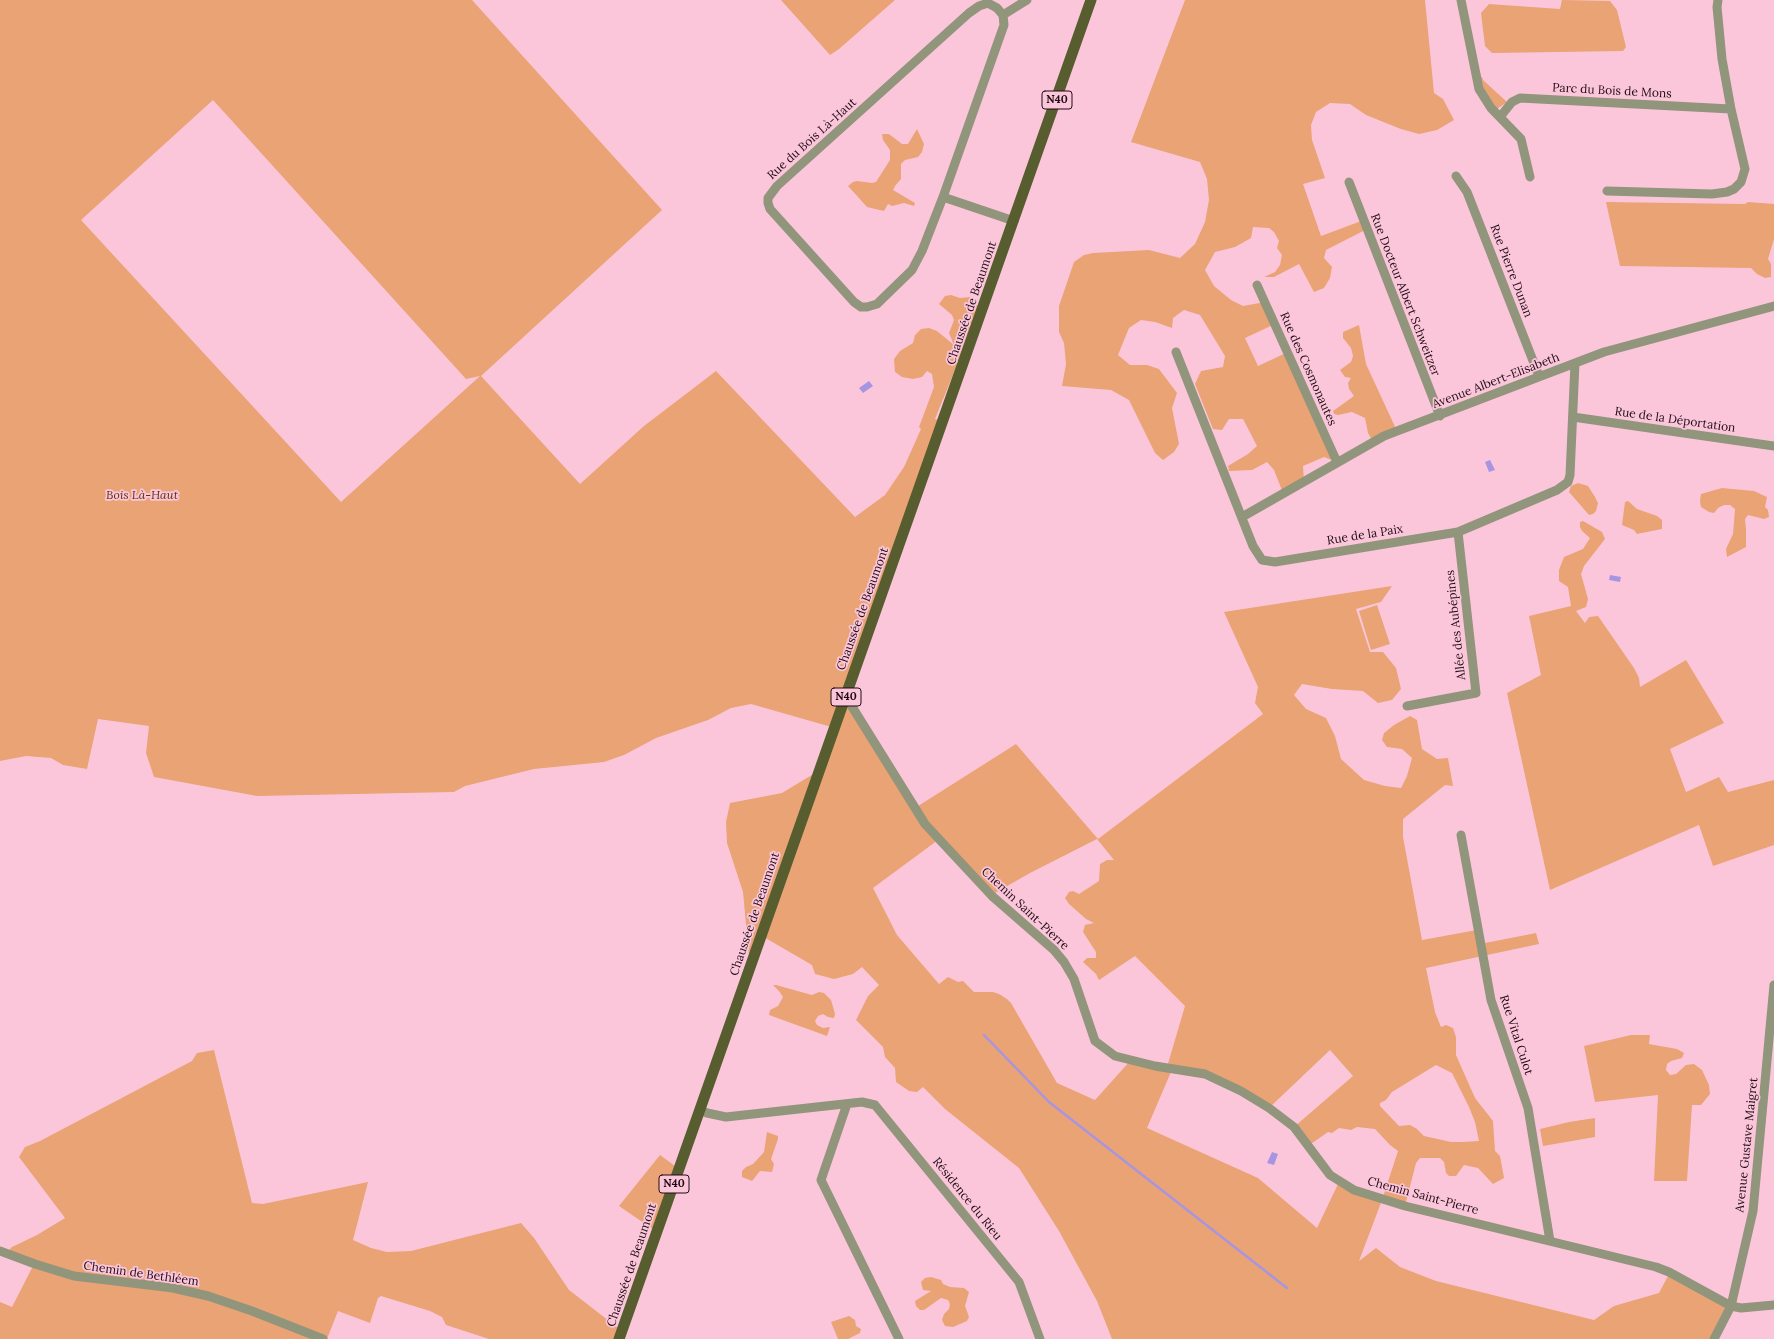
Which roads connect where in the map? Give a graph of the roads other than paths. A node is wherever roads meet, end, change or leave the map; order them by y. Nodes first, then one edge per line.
1 (1027, 0) edge
2 (1092, 0) edge
3 (1461, 0) edge
4 (1718, 0) edge
5 (1004, 15) junction
6 (1731, 109) junction
7 (1500, 117) junction
8 (1456, 176) dead end
9 (1530, 177) dead end
10 (1349, 182) dead end
11 (1607, 190) dead end
12 (943, 197) junction
13 (1014, 221) junction
14 (1257, 285) dead end
15 (1774, 306) edge
16 (1176, 352) dead end
17 (1575, 363) junction
18 (1539, 376) junction
19 (1440, 416) junction
20 (1573, 417) junction
21 (1774, 446) edge
22 (1337, 462) junction
23 (1242, 517) junction
24 (1458, 532) junction
25 (845, 699) junction
26 (1407, 706) dead end
27 (1461, 836) dead end
28 (1774, 985) edge
29 (847, 1104) junction
30 (700, 1110) junction
31 (1550, 1241) junction
32 (0, 1251) edge
33 (1774, 1305) edge
34 (1731, 1306) junction
35 (323, 1339) edge
36 (619, 1339) edge
37 (899, 1339) edge
38 (1040, 1339) edge
39 (1714, 1339) edge

1 - 5 street
2 - 13 main road, Chaussée de Beaumont / N40
3 - 7 street
4 - 6 street
5 - 12 street, Rue du Bois Là-Haut
5 - 12 street, Rue du Bois Là-Haut
6 - 7 street, Parc du Bois de Mons
6 - 11 street
7 - 9 street
8 - 18 street, Rue Pierre Dunan
10 - 19 street, Rue Docteur Albert Schweitzer
12 - 13 street
13 - 25 main road, Chaussée de Beaumont / N40
14 - 22 street, Rue des Cosmonautes
15 - 17 street, Avenue Albert-Elisabeth
16 - 23 street, Rue de la Paix
17 - 18 street, Avenue Albert-Elisabeth
17 - 20 street, Rue de la Paix
18 - 19 street, Avenue Albert-Elisabeth
19 - 22 street, Avenue Albert-Elisabeth
20 - 21 street, Rue de la Déportation
20 - 24 street, Rue de la Paix
22 - 23 street, Avenue Albert-Elisabeth
23 - 24 street, Rue de la Paix
24 - 26 street, Allée des Aubépines
25 - 30 main road, Chaussée de Beaumont / N40
25 - 31 street, Chemin Saint-Pierre
27 - 31 street, Rue Vital Culot
28 - 34 street, Avenue Gustave Maigret
29 - 30 street, Résidence du Rieu
29 - 37 street
29 - 38 street, Résidence du Rieu
30 - 36 main road, Chaussée de Beaumont / N40
31 - 34 street, Chemin Saint-Pierre
32 - 35 street, Chemin de Bethléem
33 - 34 street
34 - 39 street, Avenue Gustave Maigret

